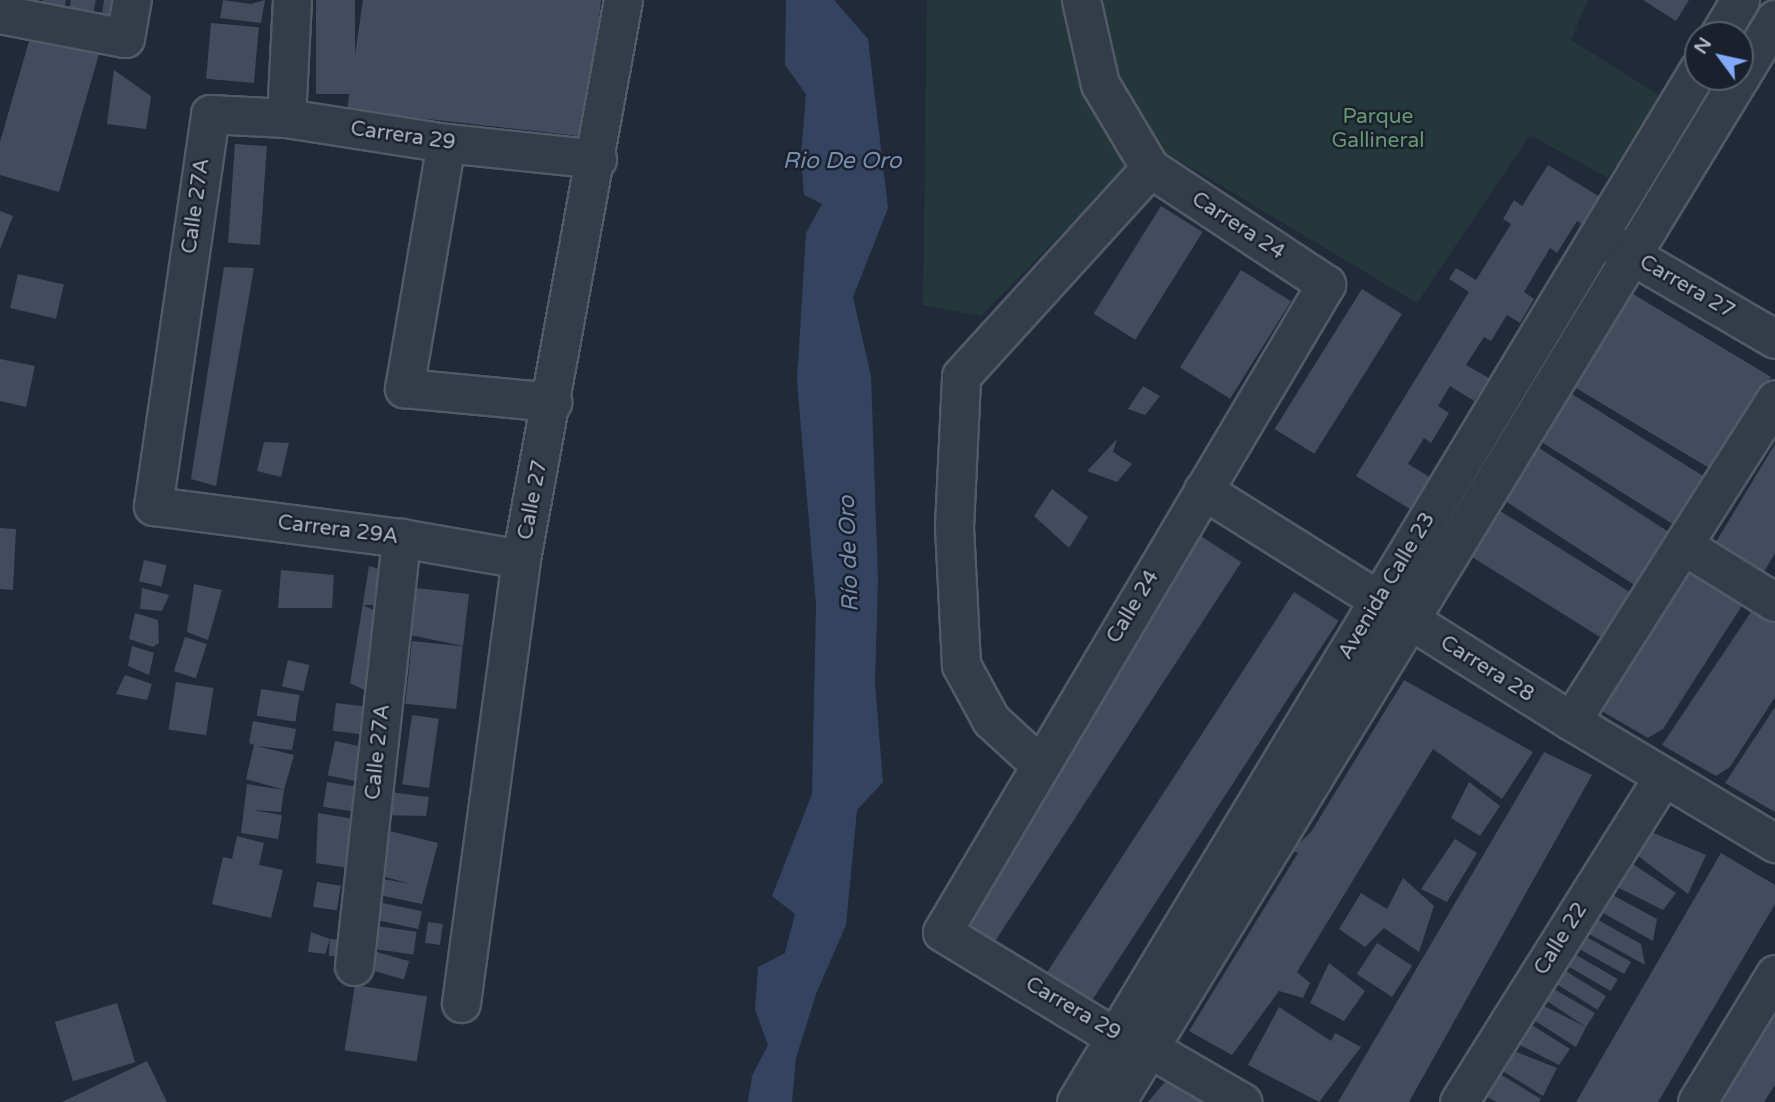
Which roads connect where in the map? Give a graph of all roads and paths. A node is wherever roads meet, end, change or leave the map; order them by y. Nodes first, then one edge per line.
1 (132, 0) edge
2 (292, 0) edge
3 (623, 0) edge
4 (1081, 0) edge
5 (1740, 0) edge
6 (0, 14) edge
7 (1775, 19) edge
8 (1727, 21) edge
9 (1754, 54) edge
10 (1685, 91) edge
11 (1732, 91) edge
12 (210, 114) joint
13 (286, 118) junction
14 (446, 143) junction
15 (597, 159) junction
16 (1150, 168) junction
17 (1598, 236) junction
18 (1632, 255) junction
19 (1326, 284) joint
20 (1775, 339) edge
21 (1775, 399) edge
22 (552, 402) junction
23 (1203, 490) junction
24 (153, 506) joint
25 (401, 538) junction
26 (1683, 545) junction
27 (521, 559) junction
28 (1378, 600) junction
29 (1775, 602) edge
30 (1410, 620) junction
31 (1571, 722) junction
32 (1040, 765) junction
33 (1663, 776) junction
34 (1775, 843) edge
35 (942, 932) joint
36 (354, 966) dead end
37 (1775, 974) edge
38 (461, 1003) dead end
39 (1115, 1037) junction
40 (1149, 1048) junction
41 (1076, 1102) edge
42 (1116, 1102) edge
43 (1242, 1102) edge
44 (1459, 1102) edge
45 (1697, 1102) edge

1 - 6 street
2 - 13 street
3 - 15 street, Calle 27
4 - 16 street
5 - 8 street
7 - 9 street, Avenida Calle 23
10 - 17 street, Avenida Calle 23
11 - 18 street, Avenida Calle 23
12 - 13 street, Carrera 29
12 - 24 street, Calle 27A
13 - 14 street, Carrera 29
14 - 15 street, Carrera 29
14 - 22 street
15 - 22 street, Calle 27
16 - 19 street, Carrera 24
16 - 32 street
17 - 18 street, Carrera 27
17 - 28 street, Avenida Calle 23
18 - 20 street, Carrera 27
18 - 30 street, Avenida Calle 23
19 - 23 street, Calle 24
21 - 26 street
22 - 27 street, Calle 27
23 - 28 street, Carrera 28
23 - 32 street, Calle 24
24 - 25 street, Carrera 29A
25 - 27 street, Carrera 29A
25 - 36 street, Calle 27A
26 - 29 street
26 - 31 street
27 - 38 street, Calle 27
28 - 30 street, Carrera 28
28 - 39 street, Avenida Calle 23
30 - 31 street, Carrera 28
30 - 40 street, Avenida Calle 23
31 - 33 street, Carrera 28
32 - 35 street, Calle 24
33 - 34 street, Carrera 28
33 - 44 street, Calle 22
35 - 39 street, Carrera 29
37 - 45 street
39 - 40 street, Carrera 29
39 - 41 street, Avenida Calle 23
40 - 42 street, Avenida Calle 23
40 - 43 street, Carrera 29

